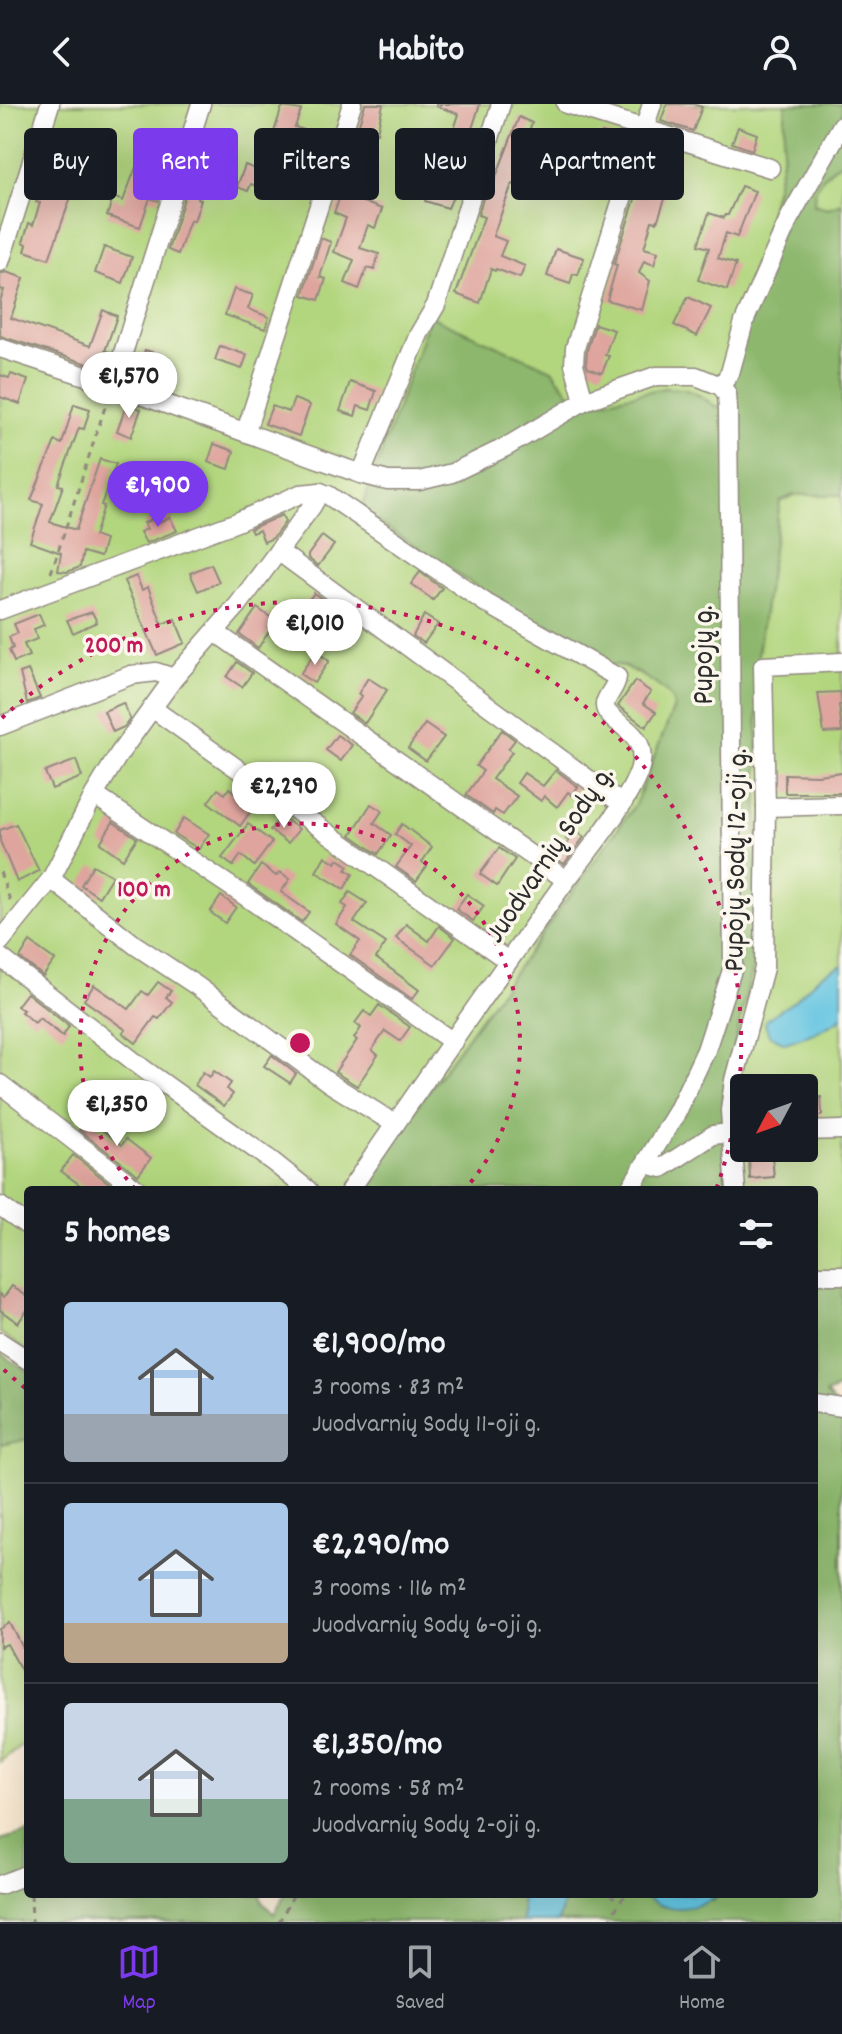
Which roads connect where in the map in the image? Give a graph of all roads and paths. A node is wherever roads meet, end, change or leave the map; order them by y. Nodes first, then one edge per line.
1 (50, 104) edge
2 (201, 104) edge
3 (352, 104) edge
4 (501, 104) edge
5 (566, 104) edge
6 (652, 104) edge
7 (842, 125) edge
8 (641, 128) edge
9 (644, 128) edge
10 (684, 141) edge
11 (770, 168) dead end
12 (622, 200) edge
13 (0, 262) edge
14 (0, 348) edge
15 (113, 385) junction
16 (721, 386) junction
17 (584, 401) junction
18 (246, 431) junction
19 (361, 474) junction
20 (320, 492) junction
21 (278, 551) junction
22 (45, 592) junction
23 (0, 610) edge
24 (215, 632) junction
25 (842, 662) edge
26 (174, 678) junction
27 (152, 708) junction
28 (0, 726) edge
29 (94, 795) junction
30 (622, 804) junction
31 (842, 805) edge
32 (766, 807) junction
33 (0, 872) edge
34 (51, 879) junction
35 (566, 880) junction
36 (17, 921) junction
37 (0, 942) edge
38 (0, 957) edge
39 (508, 961) junction
40 (453, 1042) junction
41 (736, 1074) edge
42 (0, 1084) edge
43 (395, 1124) junction
44 (842, 1130) edge
45 (818, 1131) edge
46 (730, 1133) edge
47 (736, 1162) edge
48 (647, 1164) junction
49 (133, 1186) edge
50 (303, 1186) edge
51 (353, 1186) edge
52 (632, 1186) edge
53 (736, 1186) edge
54 (0, 1206) edge
55 (24, 1223) edge
56 (818, 1275) edge
57 (842, 1275) edge
58 (0, 1342) edge
59 (24, 1357) edge
60 (818, 1404) edge
61 (842, 1407) edge
62 (24, 1876) edge
63 (0, 1885) edge
64 (31, 1898) edge
65 (292, 1898) edge
66 (614, 1898) edge
67 (623, 1898) edge
68 (619, 1902) junction
69 (32, 1922) edge
70 (279, 1922) edge
71 (610, 1922) edge

1 - 13 street
2 - 15 street
3 - 18 street
4 - 19 street
5 - 8 street
6 - 9 street
7 - 16 street
10 - 11 street
12 - 17 street
14 - 15 street
15 - 18 street
15 - 22 path
16 - 17 street
16 - 48 street, Pupojų g.
17 - 19 street
18 - 19 street
20 - 21 street
20 - 22 street
20 - 30 street, Juodvarnių Sodų g.
21 - 24 street
21 - 30 street
22 - 23 street
24 - 26 street
24 - 35 street
25 - 32 street, Pupojų Sodų 12-oji g.
26 - 27 street
26 - 28 street
27 - 29 street
27 - 39 street
29 - 34 street
29 - 40 street
30 - 35 street, Juodvarnių Sodų g.
31 - 32 street
32 - 41 street, Pupojų Sodų 12-oji g.
33 - 36 path
34 - 36 street
34 - 43 street
35 - 39 street, Juodvarnių Sodų g.
36 - 37 street
38 - 50 street
39 - 40 street, Juodvarnių Sodų g.
40 - 43 street, Juodvarnių Sodų g.
42 - 49 street
43 - 51 street, Juodvarnių Sodų g.
44 - 45 street
46 - 48 street
47 - 53 street, Pupojų Sodų 12-oji g.
48 - 52 street, Pupojų g.
54 - 55 street
56 - 57 street
58 - 59 street
60 - 61 street
62 - 63 street
64 - 69 path
65 - 70 path
66 - 68 path
67 - 68 path
68 - 71 path

